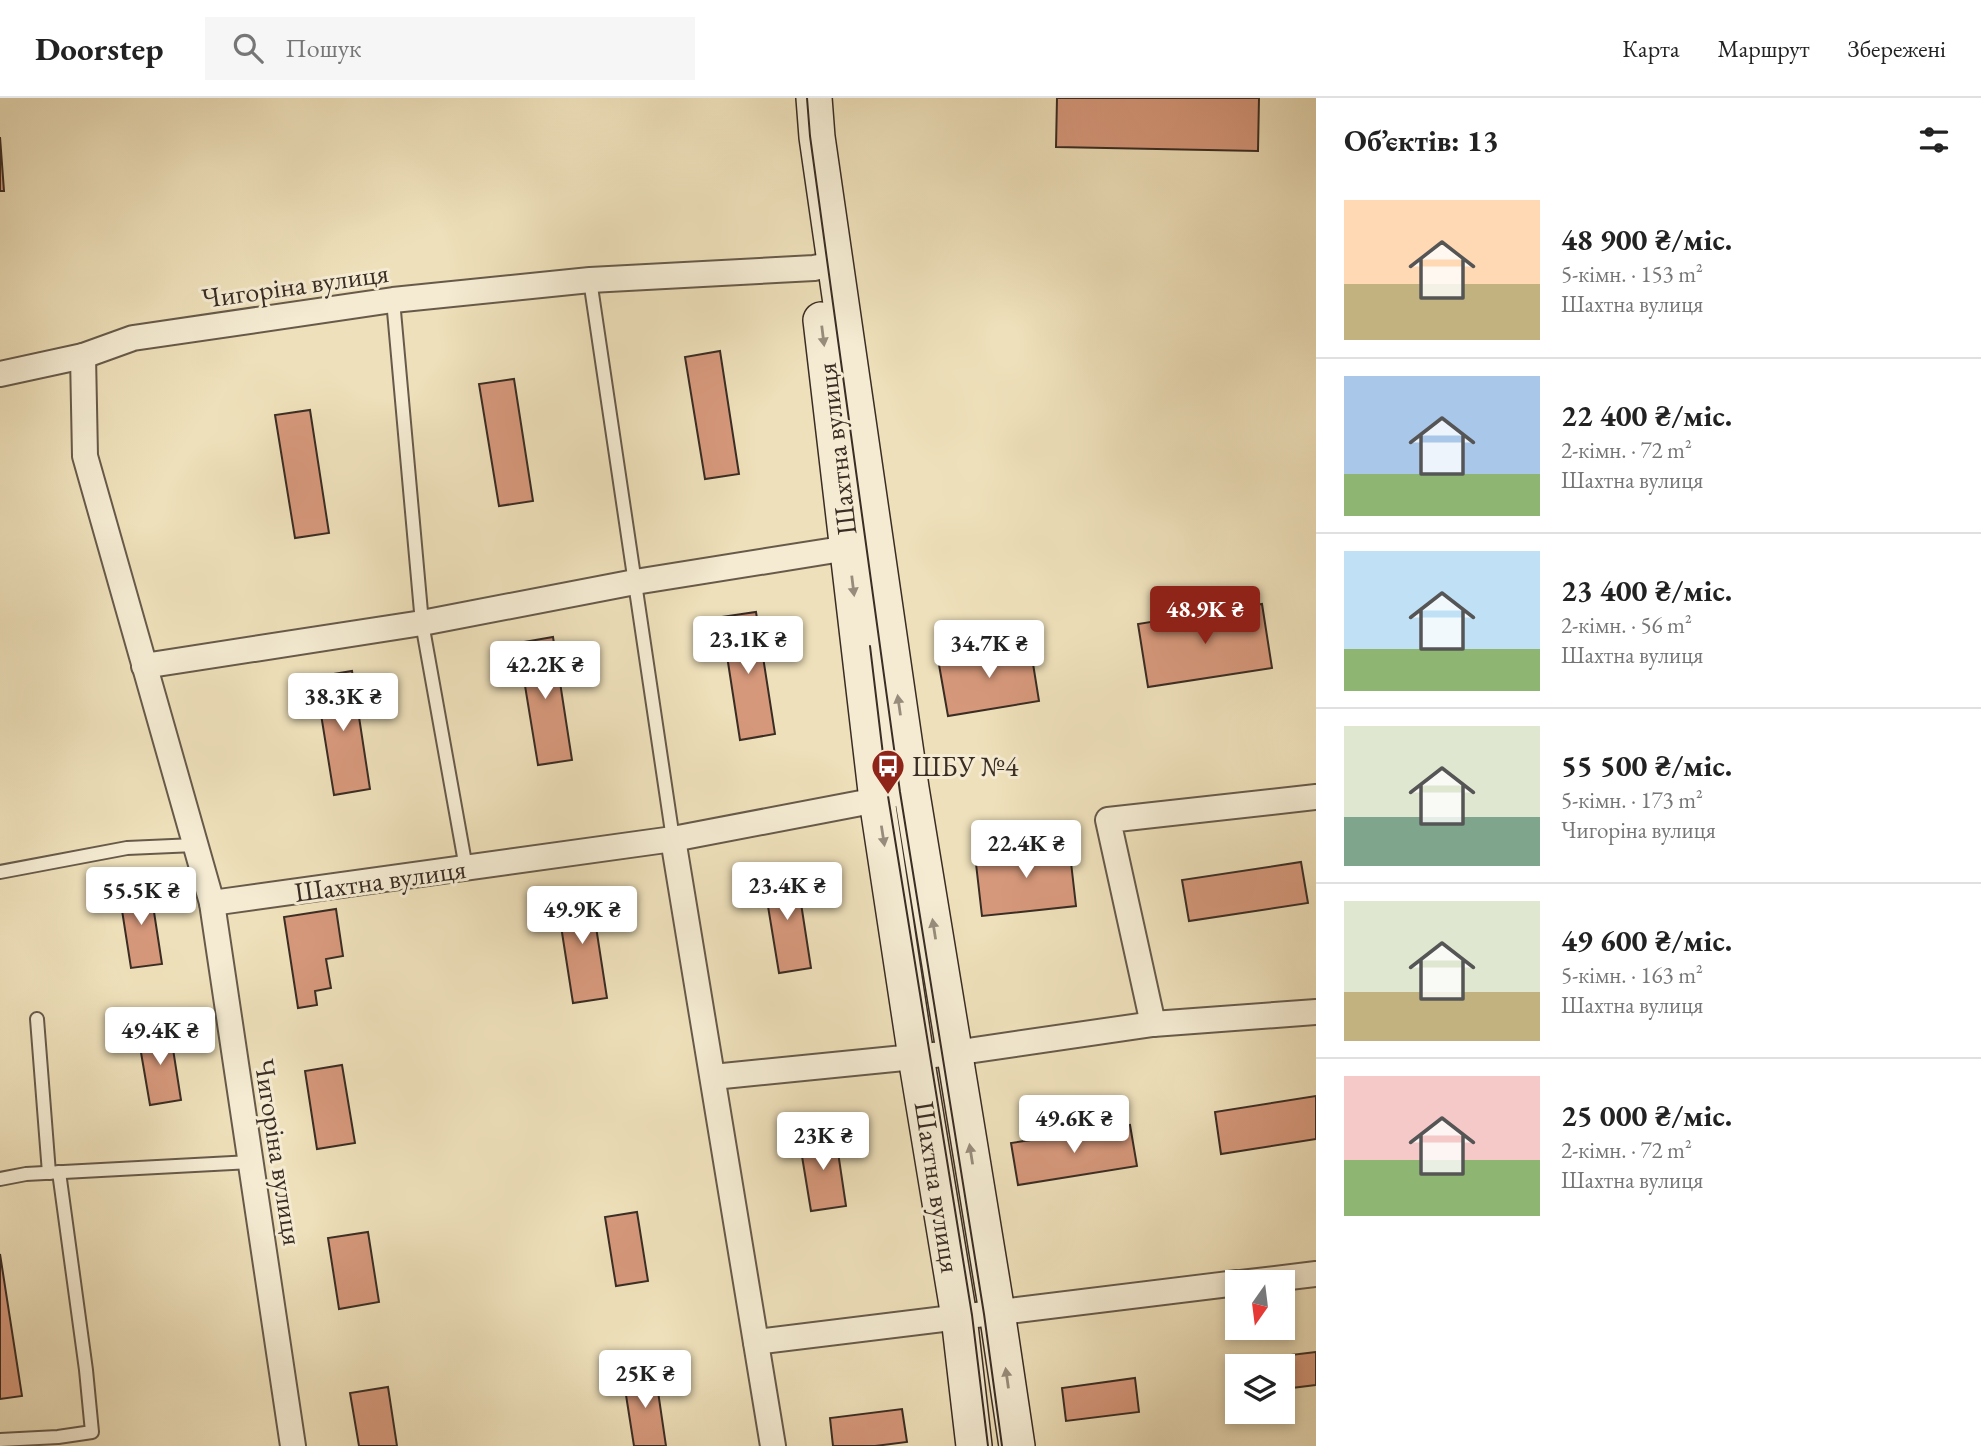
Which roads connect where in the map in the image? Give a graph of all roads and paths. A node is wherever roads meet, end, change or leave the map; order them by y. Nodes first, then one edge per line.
1 (792, 98) edge
2 (814, 98) edge
3 (825, 266) junction
4 (590, 280) junction
5 (393, 300) junction
6 (83, 356) junction
7 (0, 374) edge
8 (848, 548) junction
9 (635, 582) junction
10 (422, 623) junction
11 (144, 666) junction
12 (911, 788) junction
13 (1316, 797) edge
14 (877, 800) junction
15 (673, 839) junction
16 (195, 845) junction
17 (466, 868) junction
18 (0, 872) edge
19 (212, 903) junction
20 (1316, 1012) edge
21 (37, 1019) dead end
22 (1153, 1024) junction
23 (954, 1053) junction
24 (916, 1056) junction
25 (713, 1077) junction
26 (251, 1162) junction
27 (54, 1173) junction
28 (0, 1178) edge
29 (1316, 1274) edge
30 (1295, 1276) edge
31 (1225, 1285) edge
32 (997, 1312) junction
33 (959, 1317) junction
34 (756, 1342) junction
35 (0, 1440) edge
36 (293, 1446) edge
37 (774, 1446) edge
38 (974, 1446) edge
39 (1017, 1446) edge

1 - 3 main road, Шахтна вулиця
2 - 3 main road, Шахтна вулиця
3 - 4 street, Чигоріна вулиця
3 -> 8 main road, Шахтна вулиця
12 -> 3 main road, Шахтна вулиця
4 - 5 street, Чигоріна вулиця
4 - 9 lane
5 - 6 street, Чигоріна вулиця
5 - 10 lane
6 - 7 street
6 - 11 street, Чигоріна вулиця
8 - 9 street
8 -> 14 main road, Шахтна вулиця
9 - 10 street
9 - 15 lane
10 - 11 street
10 - 17 lane
11 - 16 street, Чигоріна вулиця
12 - 14 street, Шахтна вулиця
23 -> 12 main road, Шахтна вулиця
13 - 22 street
14 - 15 street, Шахтна вулиця
14 -> 24 main road, Шахтна вулиця
15 - 17 street, Шахтна вулиця
15 - 25 street
16 - 18 lane
16 - 19 street, Чигоріна вулиця
17 - 19 street, Шахтна вулиця
19 - 26 street, Чигоріна вулиця
20 - 22 street
21 - 27 lane
22 - 23 street
23 - 24 street
32 -> 23 main road, Шахтна вулиця
24 - 25 street
24 - 33 main road, Шахтна вулиця
25 - 34 street
26 - 27 lane
26 - 36 street, Чигоріна вулиця
27 - 28 lane
27 - 35 lane
29 - 30 street
31 - 32 street
32 - 33 street
39 -> 32 main road, Шахтна вулиця
33 - 34 street
33 - 38 main road, Шахтна вулиця
34 - 37 street

